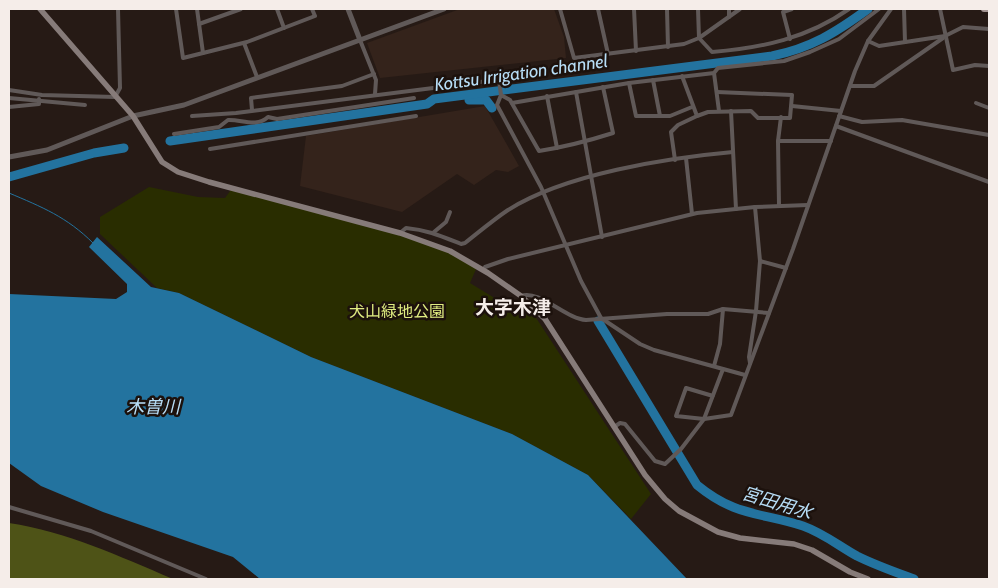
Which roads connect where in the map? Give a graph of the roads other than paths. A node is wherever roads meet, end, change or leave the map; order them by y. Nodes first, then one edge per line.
1 (40, 9) edge
2 (118, 9) edge
3 (176, 9) edge
4 (198, 9) edge
5 (241, 9) edge
6 (277, 9) edge
7 (312, 9) edge
8 (348, 9) edge
9 (444, 9) edge
10 (560, 9) edge
11 (598, 9) edge
12 (634, 9) edge
13 (667, 9) edge
14 (698, 9) edge
15 (729, 9) edge
16 (740, 9) edge
17 (792, 9) edge
18 (849, 9) edge
19 (879, 9) edge
20 (891, 9) edge
21 (904, 9) edge
22 (940, 9) edge
23 (984, 9) edge
24 (989, 9) edge
25 (729, 17) junction
26 (199, 24) junction
27 (284, 28) junction
28 (989, 29) edge
29 (945, 36) junction
30 (699, 38) junction
31 (790, 39) junction
32 (360, 40) junction
33 (868, 41) junction
34 (905, 42) junction
35 (244, 43) junction
36 (668, 47) junction
37 (636, 51) junction
38 (203, 53) junction
39 (608, 54) junction
40 (989, 66) edge
41 (714, 73) junction
42 (374, 74) junction
43 (682, 76) junction
44 (257, 77) junction
45 (652, 80) junction
46 (629, 83) junction
47 (850, 86) junction
48 (604, 87) junction
49 (9, 90) edge
50 (576, 92) junction
51 (717, 92) junction
52 (40, 94) junction
53 (375, 94) junction
54 (501, 95) junction
55 (547, 96) junction
56 (115, 97) junction
57 (9, 98) edge
58 (414, 98) dead end
59 (39, 101) junction
60 (512, 101) junction
61 (976, 103) dead end
62 (85, 105) dead end
63 (792, 106) junction
64 (9, 107) edge
65 (692, 107) junction
66 (989, 108) edge
67 (252, 110) junction
68 (719, 111) junction
69 (731, 111) junction
70 (841, 111) junction
71 (134, 116) junction
72 (192, 116) dead end
73 (416, 116) dead end
74 (660, 116) junction
75 (697, 116) junction
76 (839, 116) junction
77 (781, 117) junction
78 (836, 126) junction
79 (174, 134) dead end
80 (989, 135) edge
81 (831, 140) junction
82 (778, 141) junction
83 (586, 142) junction
84 (557, 148) junction
85 (210, 149) dead end
86 (733, 152) junction
87 (9, 157) edge
88 (686, 158) junction
89 (675, 160) junction
90 (592, 176) junction
91 (989, 182) edge
92 (543, 193) junction
93 (779, 205) junction
94 (808, 205) junction
95 (755, 207) junction
96 (736, 209) junction
97 (450, 212) dead end
98 (692, 214) junction
99 (434, 232) junction
100 (400, 233) junction
101 (602, 237) junction
102 (567, 245) junction
103 (760, 261) junction
104 (786, 268) junction
105 (483, 270) junction
106 (521, 296) junction
107 (723, 309) junction
108 (756, 311) junction
109 (769, 313) junction
110 (601, 318) junction
111 (750, 364) junction
112 (714, 366) junction
113 (723, 369) junction
114 (745, 376) junction
115 (713, 396) junction
116 (704, 419) junction
117 (614, 427) junction
118 (9, 507) edge
119 (206, 579) edge
120 (868, 579) edge

1 - 56 main road
2 - 56 street
3 - 38 street
4 - 26 street
5 - 26 street
6 - 27 street
7 - 27 street
8 - 32 street
9 - 32 street
10 - 39 street
11 - 39 street
12 - 37 street
13 - 36 street
14 - 30 street
15 - 25 street
16 - 25 street
17 - 31 street
18 - 31 street
19 - 41 street
20 - 33 street
21 - 34 street
22 - 29 street
23 - 24 main road
25 - 30 street
26 - 38 street
27 - 35 street
28 - 29 street
29 - 34 street
29 - 40 street
29 - 47 street
30 - 31 street
30 - 36 street
32 - 42 street
32 - 44 street
33 - 34 street
33 - 47 street
35 - 38 street
35 - 44 street
36 - 37 street
37 - 39 street
41 - 43 street
41 - 51 street
42 - 53 street
42 - 67 street
43 - 45 street
43 - 65 street
44 - 71 street
45 - 46 street
45 - 74 street
46 - 48 street
46 - 74 street
47 - 70 street
48 - 50 street
48 - 83 street
49 - 52 street
50 - 55 street
50 - 83 street
51 - 63 street
51 - 68 street
52 - 56 street
52 - 59 street
53 - 54 street
53 - 67 street
54 - 60 street
54 - 92 street
55 - 60 street
55 - 84 street
56 - 71 main road
57 - 59 street
58 - 79 street
59 - 62 street
59 - 64 street
60 - 84 street
61 - 66 street
63 - 70 street
63 - 77 street
65 - 74 street
65 - 75 street
67 - 72 street
68 - 69 street
68 - 75 street
69 - 77 street
69 - 86 street
70 - 76 street
71 - 87 street
71 - 100 main road
73 - 85 street
75 - 89 street
76 - 78 street
76 - 80 street
77 - 82 street
78 - 81 street
78 - 91 street
81 - 82 street
81 - 94 street
82 - 93 street
83 - 84 street
83 - 90 street
86 - 88 street
86 - 96 street
88 - 89 street
88 - 98 street
89 - 90 street
90 - 92 street
90 - 101 street
92 - 99 street
92 - 102 street
93 - 94 street
93 - 95 street
94 - 104 street
95 - 96 street
95 - 103 street
96 - 98 street
97 - 99 street
98 - 101 street
99 - 100 street
100 - 105 main road
101 - 102 street
102 - 105 street
102 - 110 street
103 - 104 street
103 - 108 street
104 - 109 street
105 - 106 main road
106 - 110 street
106 - 117 main road
107 - 108 street
107 - 110 street
107 - 112 street
108 - 109 street
108 - 111 street
109 - 111 street
110 - 112 street
111 - 114 street
112 - 113 street
113 - 114 street
113 - 115 street
114 - 116 street
115 - 116 street
115 - 116 street
116 - 117 street
117 - 120 main road
118 - 119 street

